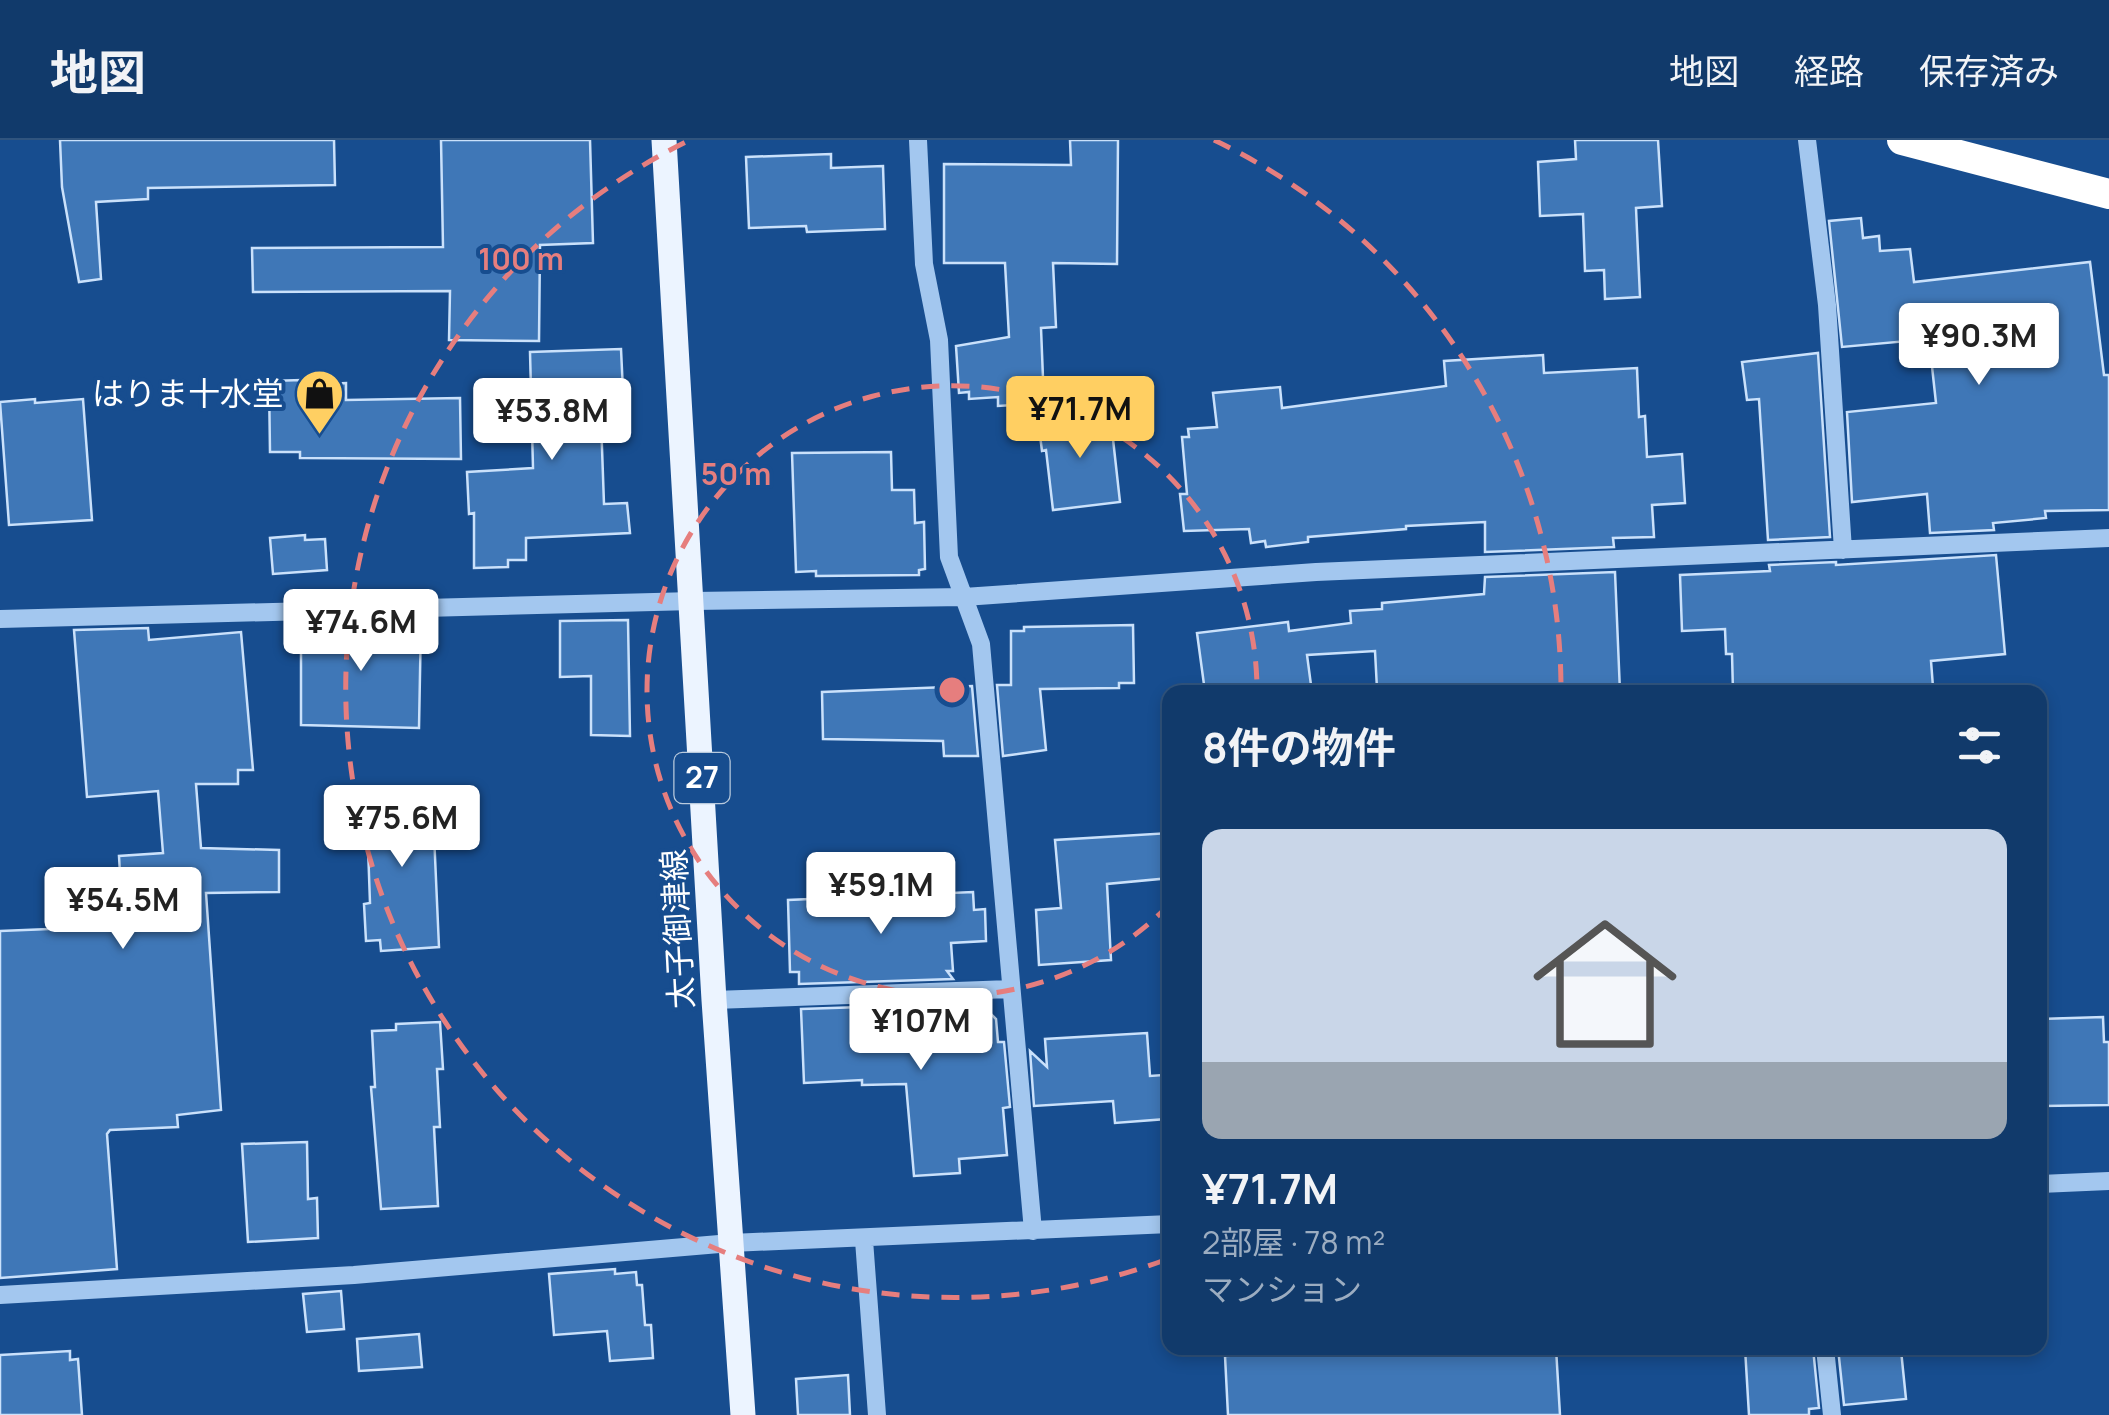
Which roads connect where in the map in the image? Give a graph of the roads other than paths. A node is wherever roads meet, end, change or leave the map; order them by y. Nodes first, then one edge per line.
1 (664, 140) edge
2 (918, 140) edge
3 (1806, 140) edge
4 (1902, 140) edge
5 (2109, 194) edge
6 (2109, 538) edge
7 (1843, 550) junction
8 (964, 598) junction
9 (693, 601) junction
10 (0, 618) edge
11 (1010, 990) junction
12 (714, 1000) junction
13 (2109, 1181) edge
14 (2047, 1184) edge
15 (1162, 1224) edge
16 (1033, 1231) junction
17 (864, 1240) junction
18 (731, 1243) junction
19 (0, 1296) edge
20 (1826, 1355) edge
21 (742, 1415) edge
22 (877, 1415) edge
23 (1832, 1415) edge

1 - 9 main road, 太子御津線 / 27
2 - 8 street
3 - 7 street
4 - 5 highway
6 - 7 street
7 - 8 street
8 - 9 street
8 - 11 street
9 - 10 street
9 - 12 main road, 太子御津線 / 27
11 - 12 street
11 - 16 street
12 - 18 main road, 太子御津線 / 27
13 - 14 street
15 - 16 street
16 - 17 street
17 - 18 street
17 - 22 street
18 - 19 street
18 - 21 main road, 太子御津線 / 27
20 - 23 street

